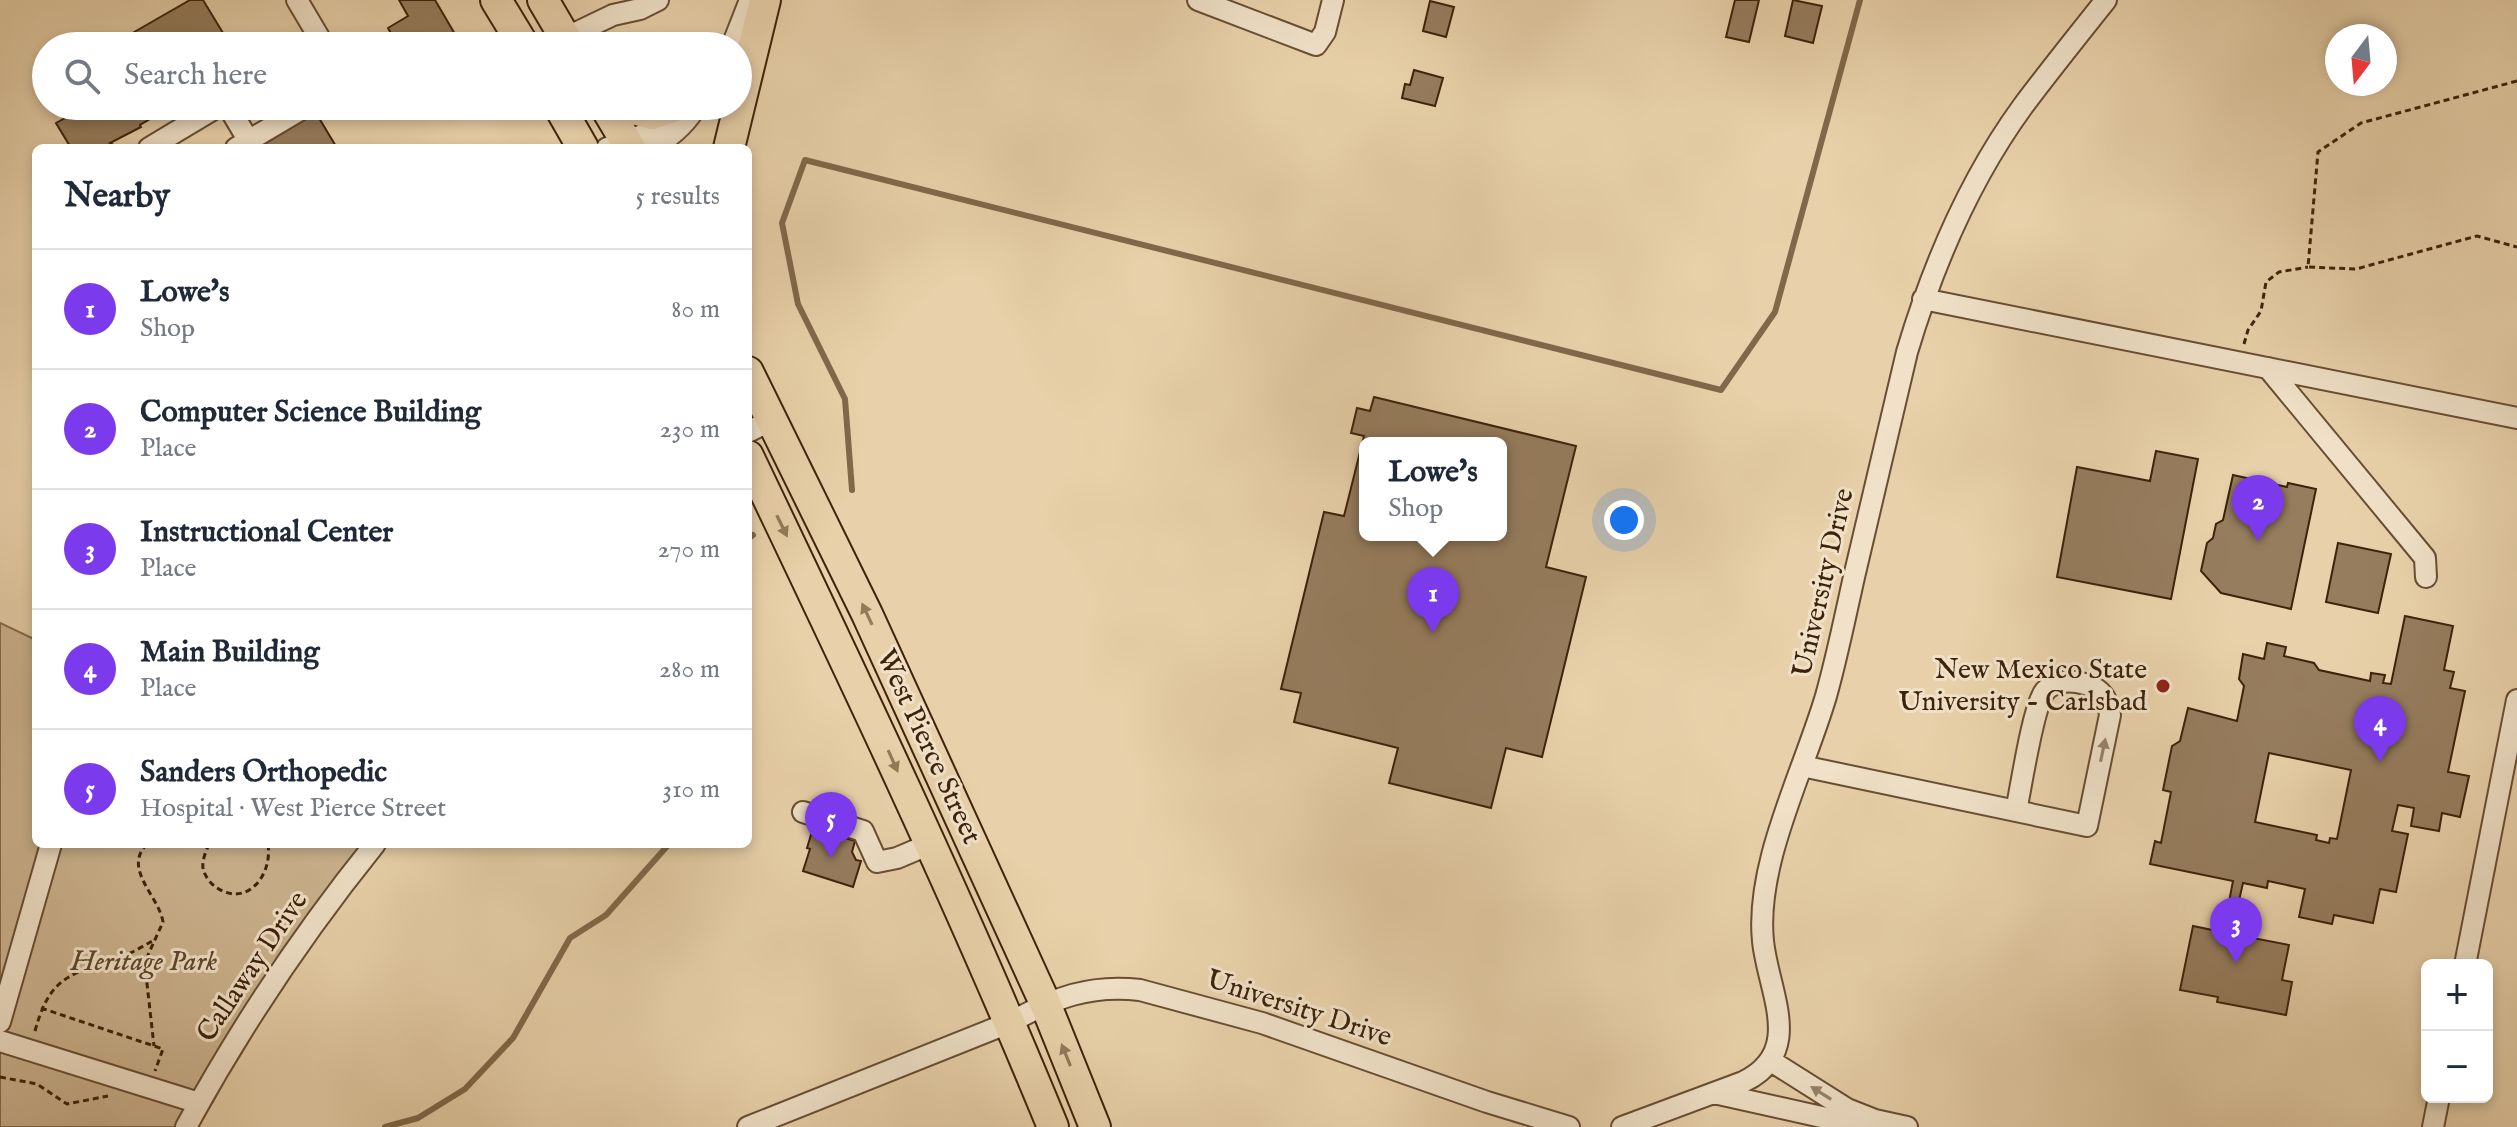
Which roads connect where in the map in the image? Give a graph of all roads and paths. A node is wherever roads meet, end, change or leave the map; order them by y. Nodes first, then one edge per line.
1 (297, 0) edge
2 (496, 0) edge
3 (543, 0) edge
4 (658, 0) edge
5 (750, 0) edge
6 (765, 0) edge
7 (1198, 0) edge
8 (1333, 0) edge
9 (2106, 0) edge
10 (316, 32) edge
11 (515, 32) edge
12 (562, 32) edge
13 (585, 32) edge
14 (737, 32) edge
15 (752, 53) edge
16 (2517, 81) edge
17 (199, 120) edge
18 (234, 120) edge
19 (285, 120) edge
20 (567, 120) edge
21 (613, 120) edge
22 (668, 120) edge
23 (687, 120) edge
24 (736, 120) edge
25 (163, 144) edge
26 (246, 144) edge
27 (248, 144) edge
28 (581, 144) edge
29 (628, 144) edge
30 (632, 144) edge
31 (634, 144) edge
32 (730, 144) edge
33 (2517, 247) edge
34 (2308, 267) junction
35 (1923, 299) junction
36 (2239, 362) junction
37 (2268, 368) junction
38 (752, 390) edge
39 (2517, 418) edge
40 (760, 426) edge
41 (752, 464) edge
42 (2426, 577) dead end
43 (2517, 700) edge
44 (1802, 766) junction
45 (2016, 811) junction
46 (803, 812) dead end
47 (930, 844) junction
48 (50, 848) edge
49 (143, 848) edge
50 (208, 848) edge
51 (268, 848) edge
52 (372, 848) edge
53 (155, 939) junction
54 (2466, 959) edge
55 (1045, 1003) junction
56 (41, 1008) junction
57 (0, 1022) edge
58 (1011, 1022) junction
59 (0, 1041) edge
60 (154, 1046) junction
61 (29, 1050) junction
62 (1771, 1061) junction
63 (0, 1077) edge
64 (150, 1087) junction
65 (1713, 1093) junction
66 (109, 1096) dead end
67 (199, 1103) junction
68 (2438, 1103) edge
69 (1875, 1120) junction
70 (186, 1127) edge
71 (748, 1127) edge
72 (1053, 1127) edge
73 (1095, 1127) edge
74 (1569, 1127) edge
75 (1622, 1127) edge
76 (1907, 1127) edge
77 (2433, 1127) edge

1 - 10 street
2 - 11 highway
3 - 12 highway
4 - 13 street
5 - 14 street
6 - 15 highway
7 - 8 street
9 - 35 street, University Drive
16 - 34 path
17 - 25 street
18 - 26 street
19 - 27 street
20 - 28 highway
21 - 29 highway
22 - 30 street
23 - 31 street
24 - 32 highway
33 - 34 path
34 - 36 path
35 - 36 street
35 - 44 street, University Drive
36 - 37 street
37 - 39 street
37 - 42 street
38 - 40 highway, West Pierce Street
55 -> 40 highway, West Pierce Street
41 -> 47 highway, West Pierce Street
43 - 54 street
44 - 45 street
44 - 62 street, University Drive
45 -> 45 street
46 - 47 street
47 - 58 highway, West Pierce Street
48 - 57 street
49 - 53 path
50 - 51 path
52 - 67 street, Callaway Drive
53 - 56 path
53 - 60 path
55 - 58 street, University Drive
73 -> 55 highway, West Pierce Street
55 - 74 street, University Drive
56 - 60 path
56 - 61 path
58 - 71 street, University Drive
58 - 72 highway, West Pierce Street
59 - 61 street
60 - 64 path
61 - 64 street
62 - 65 street
69 -> 62 street
63 - 66 path
64 - 67 street
65 - 69 street
65 - 75 street
67 - 70 street, Callaway Drive
68 - 77 street
69 - 76 street

